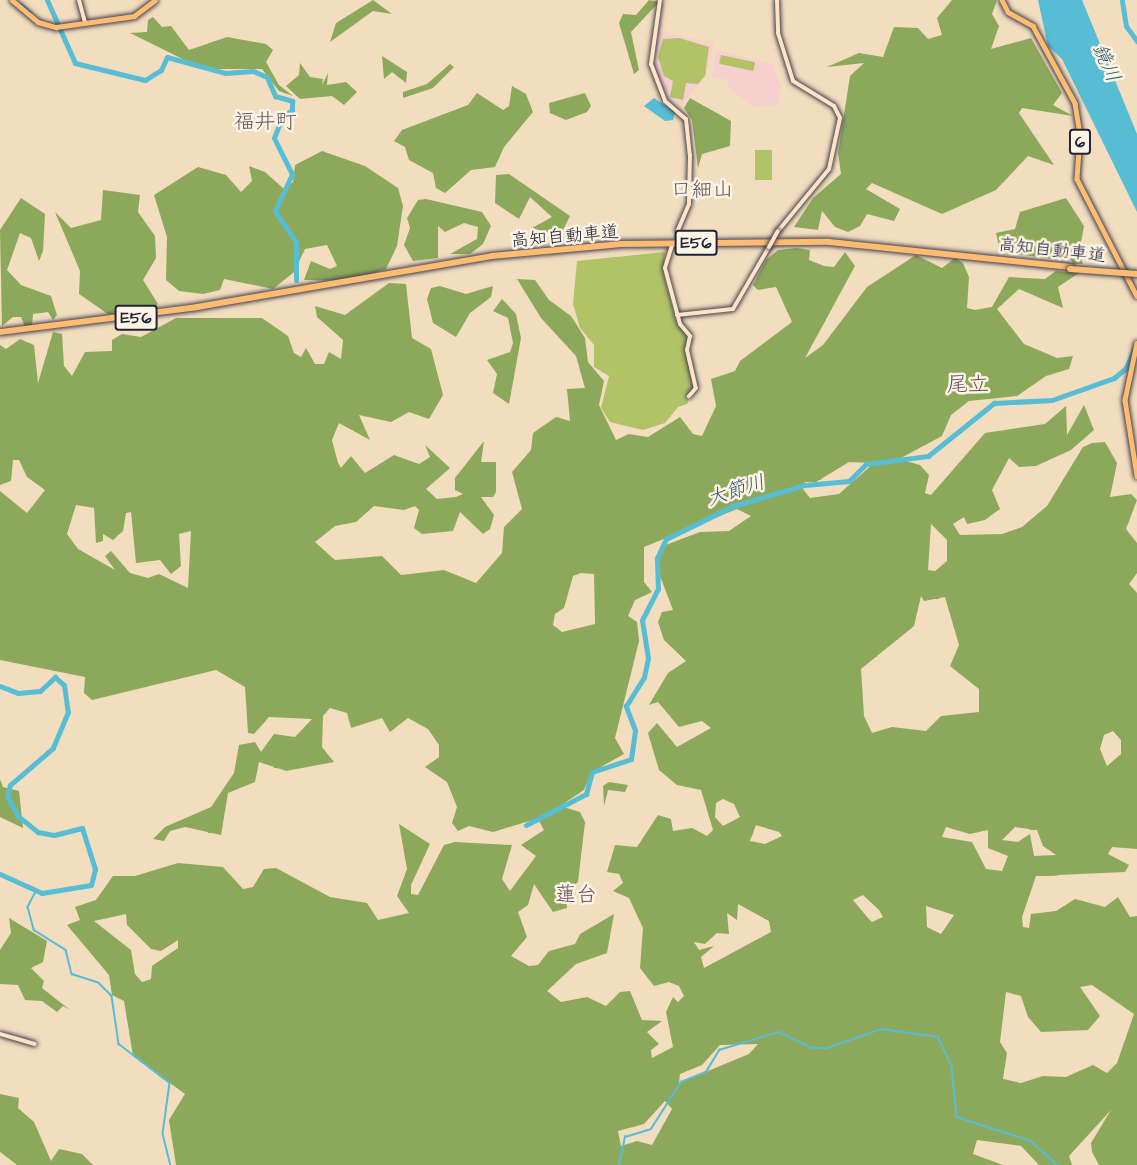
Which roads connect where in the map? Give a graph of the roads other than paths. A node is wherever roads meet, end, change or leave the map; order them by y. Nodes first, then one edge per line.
1 (12, 0) edge
2 (79, 0) edge
3 (155, 0) edge
4 (660, 0) edge
5 (777, 0) edge
6 (1002, 0) edge
7 (85, 23) junction
8 (677, 232) tunnel mouth
9 (672, 245) tunnel mouth
10 (1070, 268) junction
11 (1137, 273) edge
12 (324, 287) junction
13 (1137, 296) edge
14 (677, 315) junction
15 (0, 333) edge
16 (1137, 343) edge
17 (688, 396) dead end
18 (1137, 476) edge
19 (0, 1034) edge
20 (35, 1044) dead end

1 - 7 main road
2 - 7 street
3 - 7 main road
4 - 8 street
5 - 14 street, bridge
6 - 13 main road, 6
9 - 14 street
10 - 11 highway, 高知自動車道 / E56, bridge
10 - 12 highway, 高知自動車道 / E56
10 - 12 highway, 高知自動車道 / E56
12 - 15 highway, 高知自動車道 / E56
14 - 17 street
16 - 18 main road
19 - 20 street

